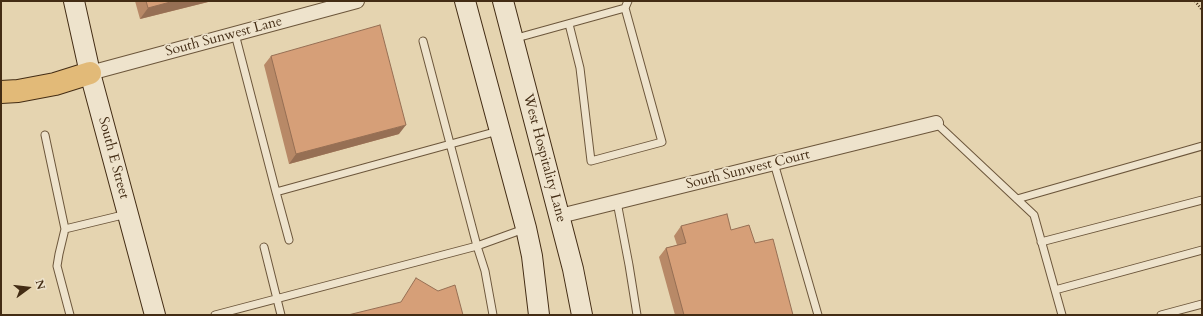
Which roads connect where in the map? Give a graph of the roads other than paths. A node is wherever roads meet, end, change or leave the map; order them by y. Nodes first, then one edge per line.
1 (74, 1) edge
2 (357, 1) edge
3 (465, 1) edge
4 (503, 1) edge
5 (627, 4) edge
6 (324, 5) edge
7 (568, 24) junction
8 (235, 34) junction
9 (513, 39) junction
10 (423, 41) dead end
11 (90, 73) junction
12 (1, 92) edge
13 (936, 123) joint
14 (500, 130) junction
15 (45, 135) dead end
16 (449, 144) junction
17 (1202, 146) edge
18 (774, 163) junction
19 (276, 192) junction
20 (1016, 198) junction
21 (1202, 200) edge
22 (617, 202) junction
23 (128, 214) junction
24 (560, 216) junction
25 (526, 228) junction
26 (65, 229) junction
27 (289, 240) dead end
28 (1041, 242) junction
29 (477, 246) junction
30 (264, 247) dead end
31 (1202, 250) edge
32 (1055, 290) junction
33 (277, 299) junction
34 (1202, 304) edge
35 (230, 313) edge
36 (70, 315) edge
37 (155, 315) edge
38 (215, 315) edge
39 (281, 315) edge
40 (493, 315) edge
41 (539, 315) edge
42 (582, 315) edge
43 (636, 315) edge
44 (818, 315) edge
45 (1062, 315) edge
46 (1161, 315) edge

1 - 11 main road, South E Street
2 - 6 street, South Sunwest Lane
3 - 14 main road
4 - 9 main road, West Hospitality Lane
5 - 7 lane
5 - 7 lane
6 - 8 street, South Sunwest Lane
7 - 9 lane
8 - 11 street, South Sunwest Lane
8 - 19 lane
9 - 24 main road, West Hospitality Lane
10 - 16 lane
11 - 12 highway
11 - 23 main road, South E Street
13 - 18 street, South Sunwest Court
13 - 20 lane
14 - 16 lane
14 - 25 main road
15 - 26 lane
16 - 19 lane
16 - 29 lane
17 - 20 lane
18 - 22 street, South Sunwest Court
18 - 44 lane
19 - 27 lane
20 - 28 lane
21 - 28 lane
22 - 24 street, South Sunwest Court
22 - 43 lane
23 - 26 lane
23 - 37 main road, South E Street
24 - 42 main road, West Hospitality Lane
25 - 29 lane
25 - 41 main road
26 - 36 lane
28 - 32 lane
29 - 33 lane
29 - 40 lane
30 - 33 lane
31 - 32 lane
32 - 45 lane
33 - 35 lane
33 - 39 lane
34 - 46 lane
35 - 38 lane

